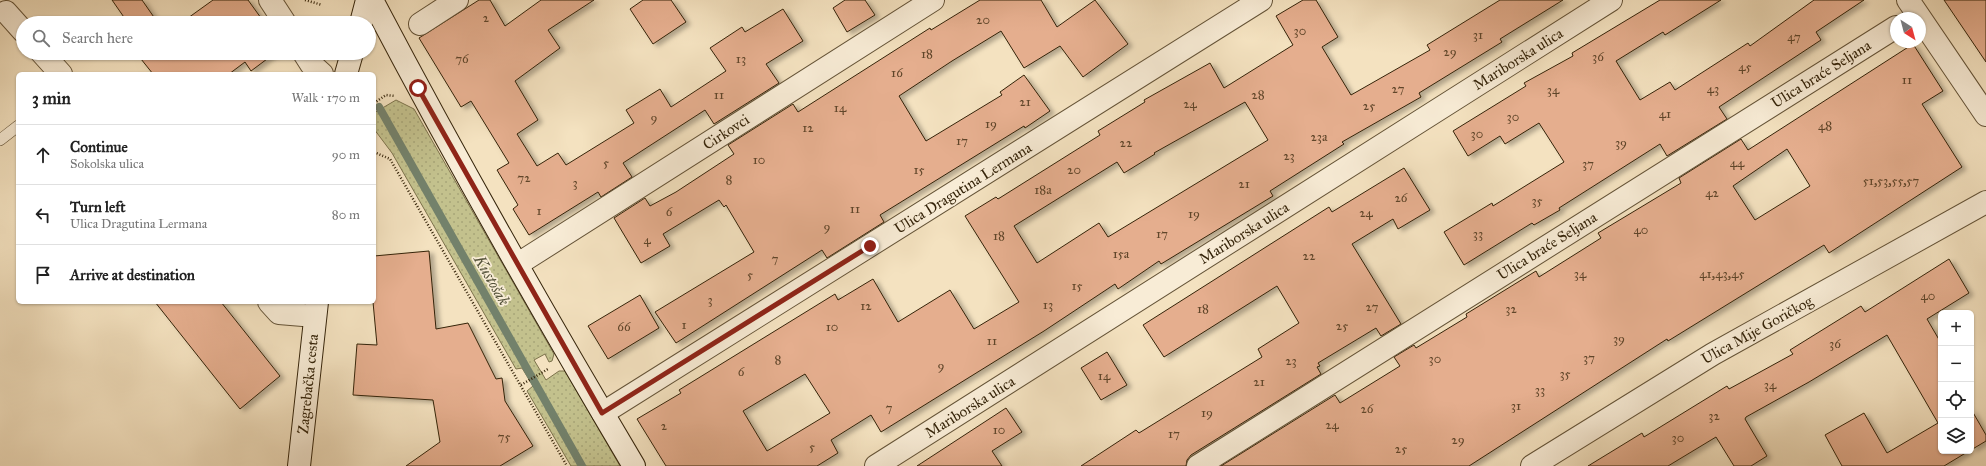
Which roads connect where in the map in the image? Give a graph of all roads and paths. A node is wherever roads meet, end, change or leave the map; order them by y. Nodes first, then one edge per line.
1 (270, 0) edge
2 (305, 0) edge
3 (367, 0) edge
4 (372, 0) edge
5 (457, 0) edge
6 (933, 0) edge
7 (1261, 0) edge
8 (1611, 0) edge
9 (322, 5) dead end
10 (3, 8) edge
11 (1912, 10) edge
12 (280, 16) edge
13 (363, 16) edge
14 (16, 23) edge
15 (420, 24) dead end
16 (1890, 31) edge
17 (48, 60) edge
18 (308, 60) edge
19 (350, 60) edge
20 (59, 72) edge
21 (320, 72) edge
22 (347, 72) edge
23 (398, 96) dead end
24 (376, 102) edge
25 (1986, 116) edge
26 (16, 128) edge
27 (0, 140) edge
28 (376, 153) edge
29 (1986, 202) edge
30 (518, 264) junction
31 (271, 304) edge
32 (316, 309) edge
33 (547, 369) dead end
34 (521, 385) junction
35 (602, 413) junction
36 (299, 466) edge
37 (567, 466) edge
38 (634, 466) edge
39 (876, 466) edge
40 (1198, 466) edge
41 (1532, 466) edge

1 - 12 street
2 - 9 path
3 - 13 street
4 - 30 street
5 - 15 street
6 - 30 street, Cirkovci
7 - 35 street, Ulica Dragutina Lermana
8 - 39 street, Mariborska ulica
10 - 14 street
11 - 25 street
16 - 40 street, Ulica braće Seljana
17 - 20 street
18 - 21 street
19 - 22 street
23 - 24 path
26 - 27 lane
28 - 34 path
29 - 41 street, Ulica Mije Goričkog
30 - 35 street
31 - 32 street
32 - 36 street, Zagrebačka cesta
33 - 34 path
34 - 37 path
35 - 38 street

